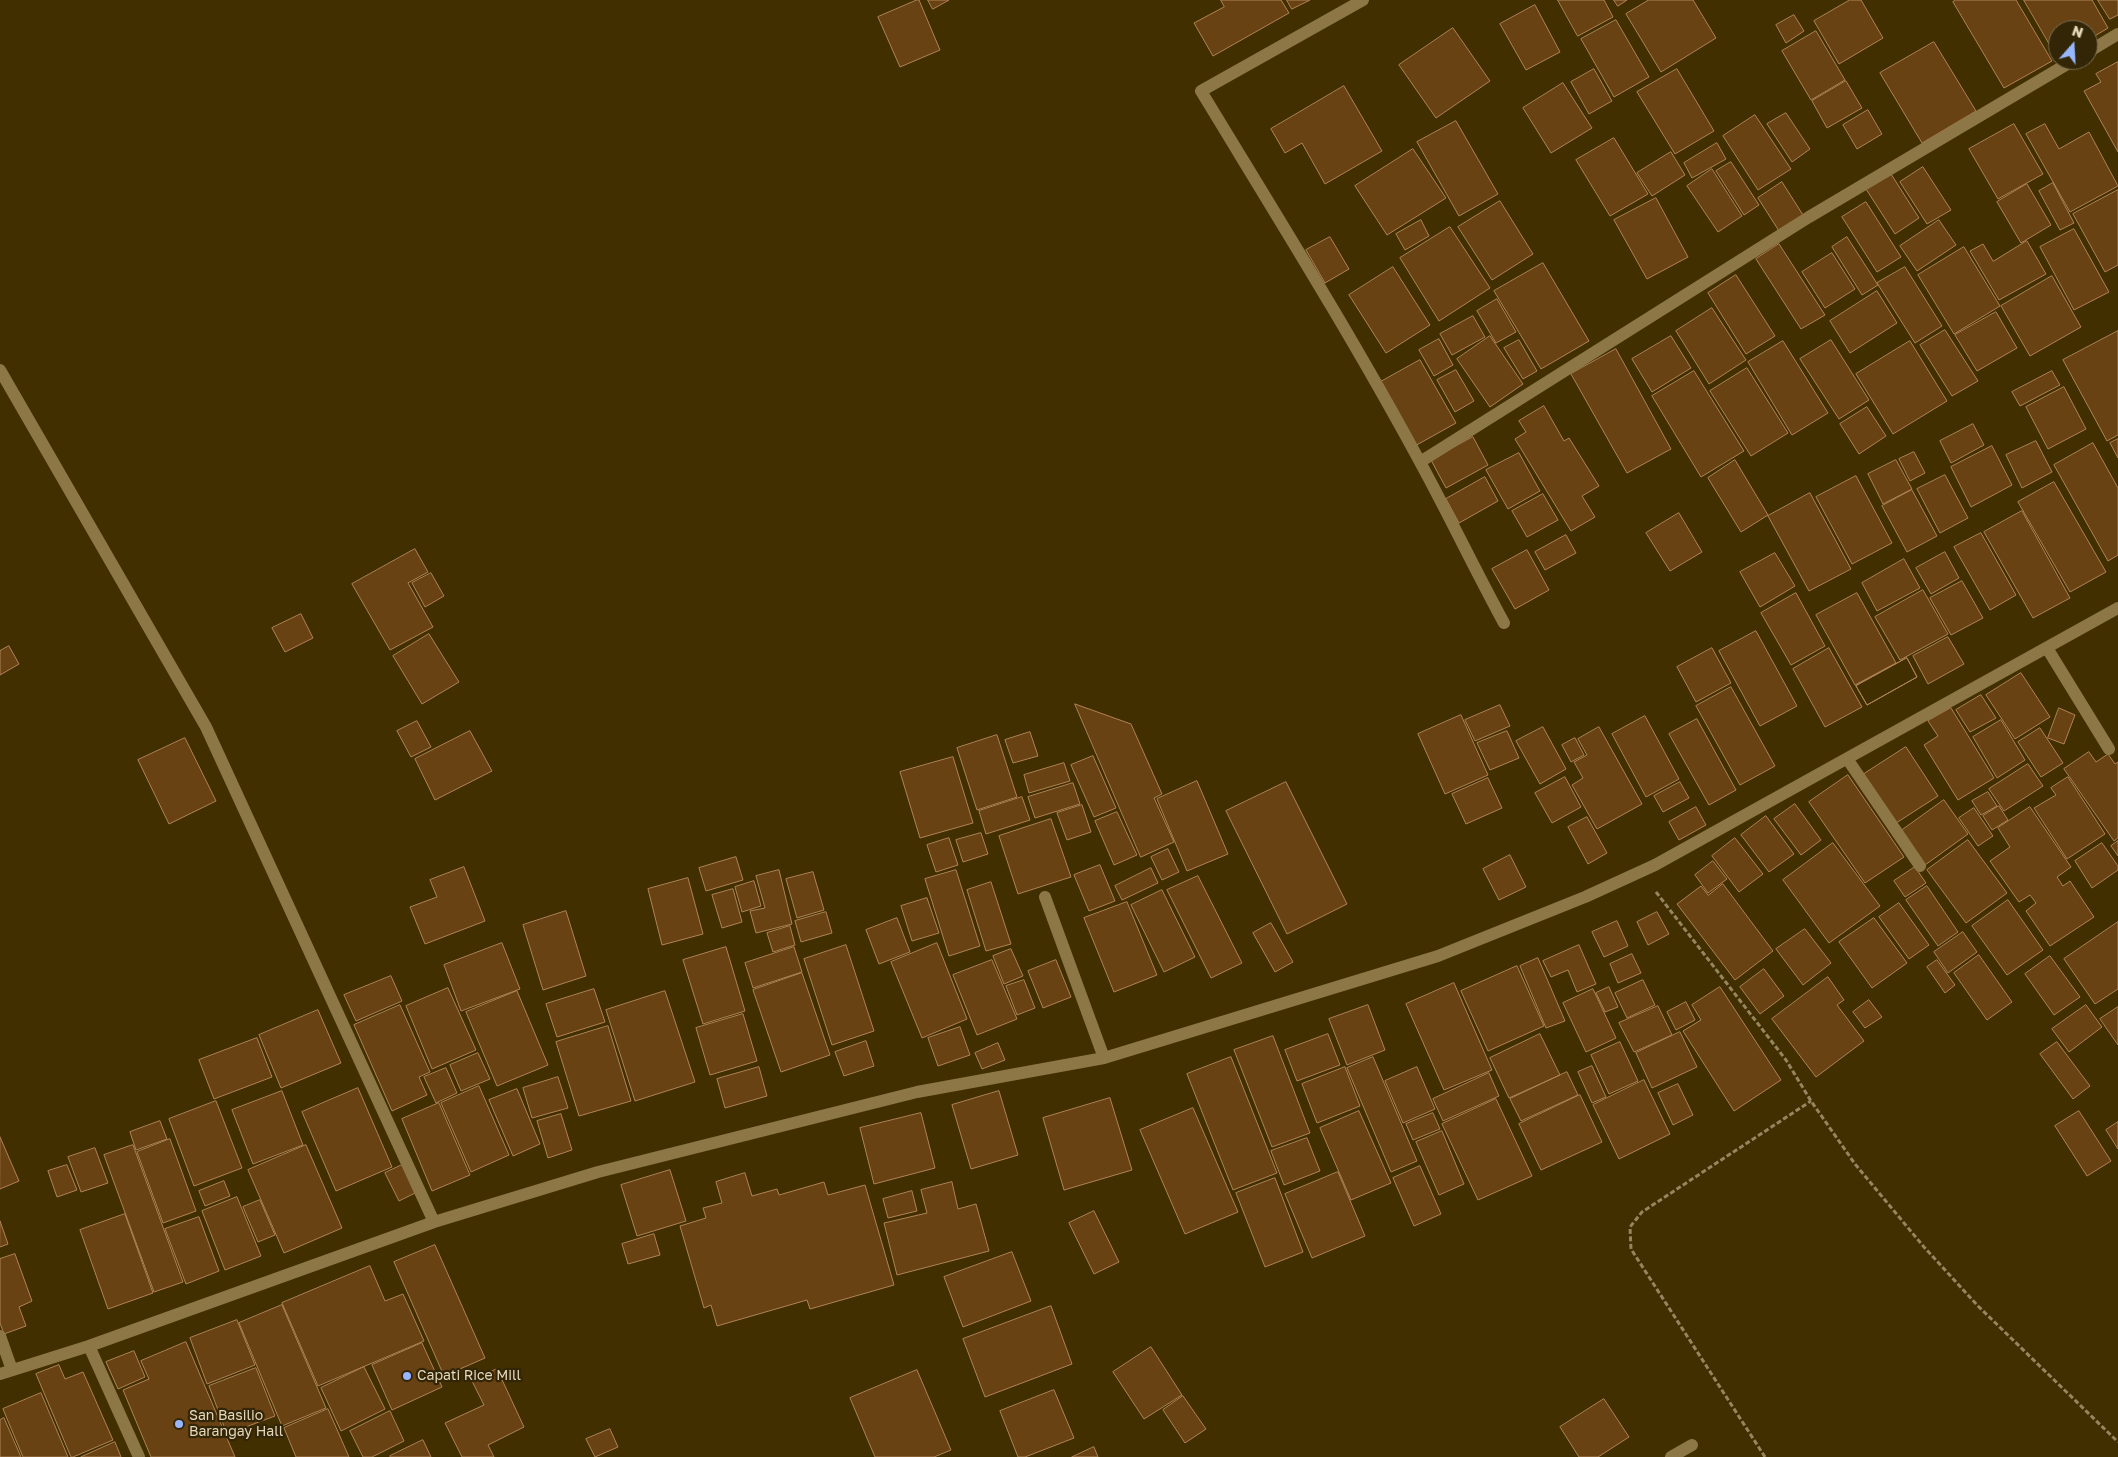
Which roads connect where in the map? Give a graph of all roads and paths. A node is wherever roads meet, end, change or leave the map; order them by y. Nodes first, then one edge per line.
1 (1364, 0) edge
2 (2118, 34) edge
3 (2098, 46) edge
4 (2057, 70) edge
5 (0, 370) edge
6 (1420, 462) junction
7 (2118, 608) edge
8 (1504, 623) dead end
9 (2047, 648) junction
10 (2109, 749) dead end
11 (1848, 760) junction
12 (1920, 866) dead end
13 (1640, 872) junction
14 (1046, 897) dead end
15 (1104, 1058) junction
16 (1811, 1102) junction
17 (434, 1222) junction
18 (0, 1336) edge
19 (89, 1346) junction
20 (12, 1370) junction
21 (0, 1374) edge
22 (2118, 1442) edge
23 (1692, 1445) dead end
24 (139, 1457) edge
25 (1672, 1457) edge
26 (1765, 1457) edge

1 - 6 street
2 - 3 street
4 - 6 street
5 - 17 street
6 - 8 street
7 - 9 street
9 - 10 street
9 - 11 street
11 - 12 street
11 - 13 street
13 - 15 street
13 - 16 path
14 - 15 street
15 - 17 street
16 - 22 path
16 - 26 path
17 - 19 street
18 - 20 street
19 - 20 street
19 - 24 street
20 - 21 street
23 - 25 street

